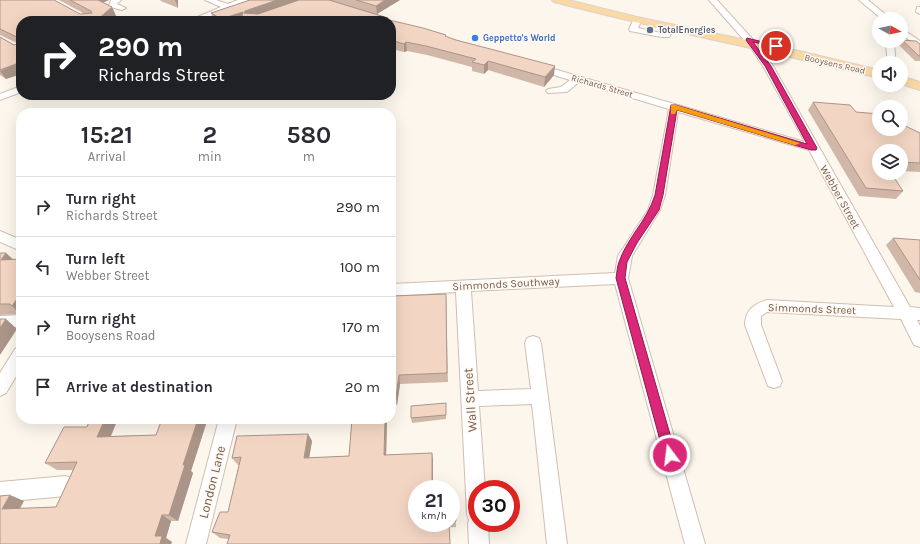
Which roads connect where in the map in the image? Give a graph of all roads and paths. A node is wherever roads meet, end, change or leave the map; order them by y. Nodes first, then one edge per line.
1 (117, 0) edge
2 (209, 0) edge
3 (246, 0) edge
4 (557, 0) edge
5 (573, 0) edge
6 (713, 0) edge
7 (863, 0) edge
8 (228, 7) junction
9 (122, 8) dead end
10 (878, 12) edge
11 (205, 16) edge
12 (908, 36) edge
13 (751, 43) junction
14 (917, 43) edge
15 (531, 65) edge
16 (872, 68) edge
17 (872, 72) edge
18 (910, 78) edge
19 (577, 79) junction
20 (920, 86) edge
21 (16, 91) edge
22 (551, 91) dead end
23 (0, 97) edge
24 (674, 107) junction
25 (813, 148) junction
26 (0, 236) edge
27 (16, 244) edge
28 (621, 278) junction
29 (463, 286) junction
30 (396, 290) edge
31 (912, 314) edge
32 (16, 321) edge
33 (0, 322) edge
34 (920, 340) edge
35 (533, 344) dead end
36 (16, 362) edge
37 (774, 381) dead end
38 (0, 388) edge
39 (540, 396) junction
40 (470, 399) junction
41 (227, 424) edge
42 (475, 480) edge
43 (66, 486) edge
44 (0, 492) edge
45 (478, 532) edge
46 (196, 544) edge
47 (479, 544) edge
48 (557, 544) edge
49 (695, 544) edge

1 - 9 street
2 - 8 street
3 - 8 street
4 - 13 main road, Booysens Road
5 - 13 main road, Booysens Road
6 - 13 street, Webber Street
7 - 10 street
8 - 11 street
12 - 14 street
13 - 16 main road, Booysens Road
13 - 17 main road, Booysens Road
13 - 25 street, Webber Street
15 - 19 street, Richards Street
18 - 20 main road
19 - 22 street
19 - 24 street, Richards Street
21 - 23 street
24 - 25 street, Richards Street
24 - 28 street
25 - 31 street, Webber Street
26 - 27 street
28 - 29 street, Simmonds Southway
28 - 49 street
29 - 30 street, Simmonds Southway
29 - 40 street, Wall Street
31 - 34 street, Webber Street
31 - 37 street, Simmonds Street
32 - 33 street
35 - 39 street
36 - 38 street
39 - 40 street
39 - 48 street
40 - 42 street, Wall Street
41 - 46 street, London Lane
43 - 44 street
45 - 47 street

